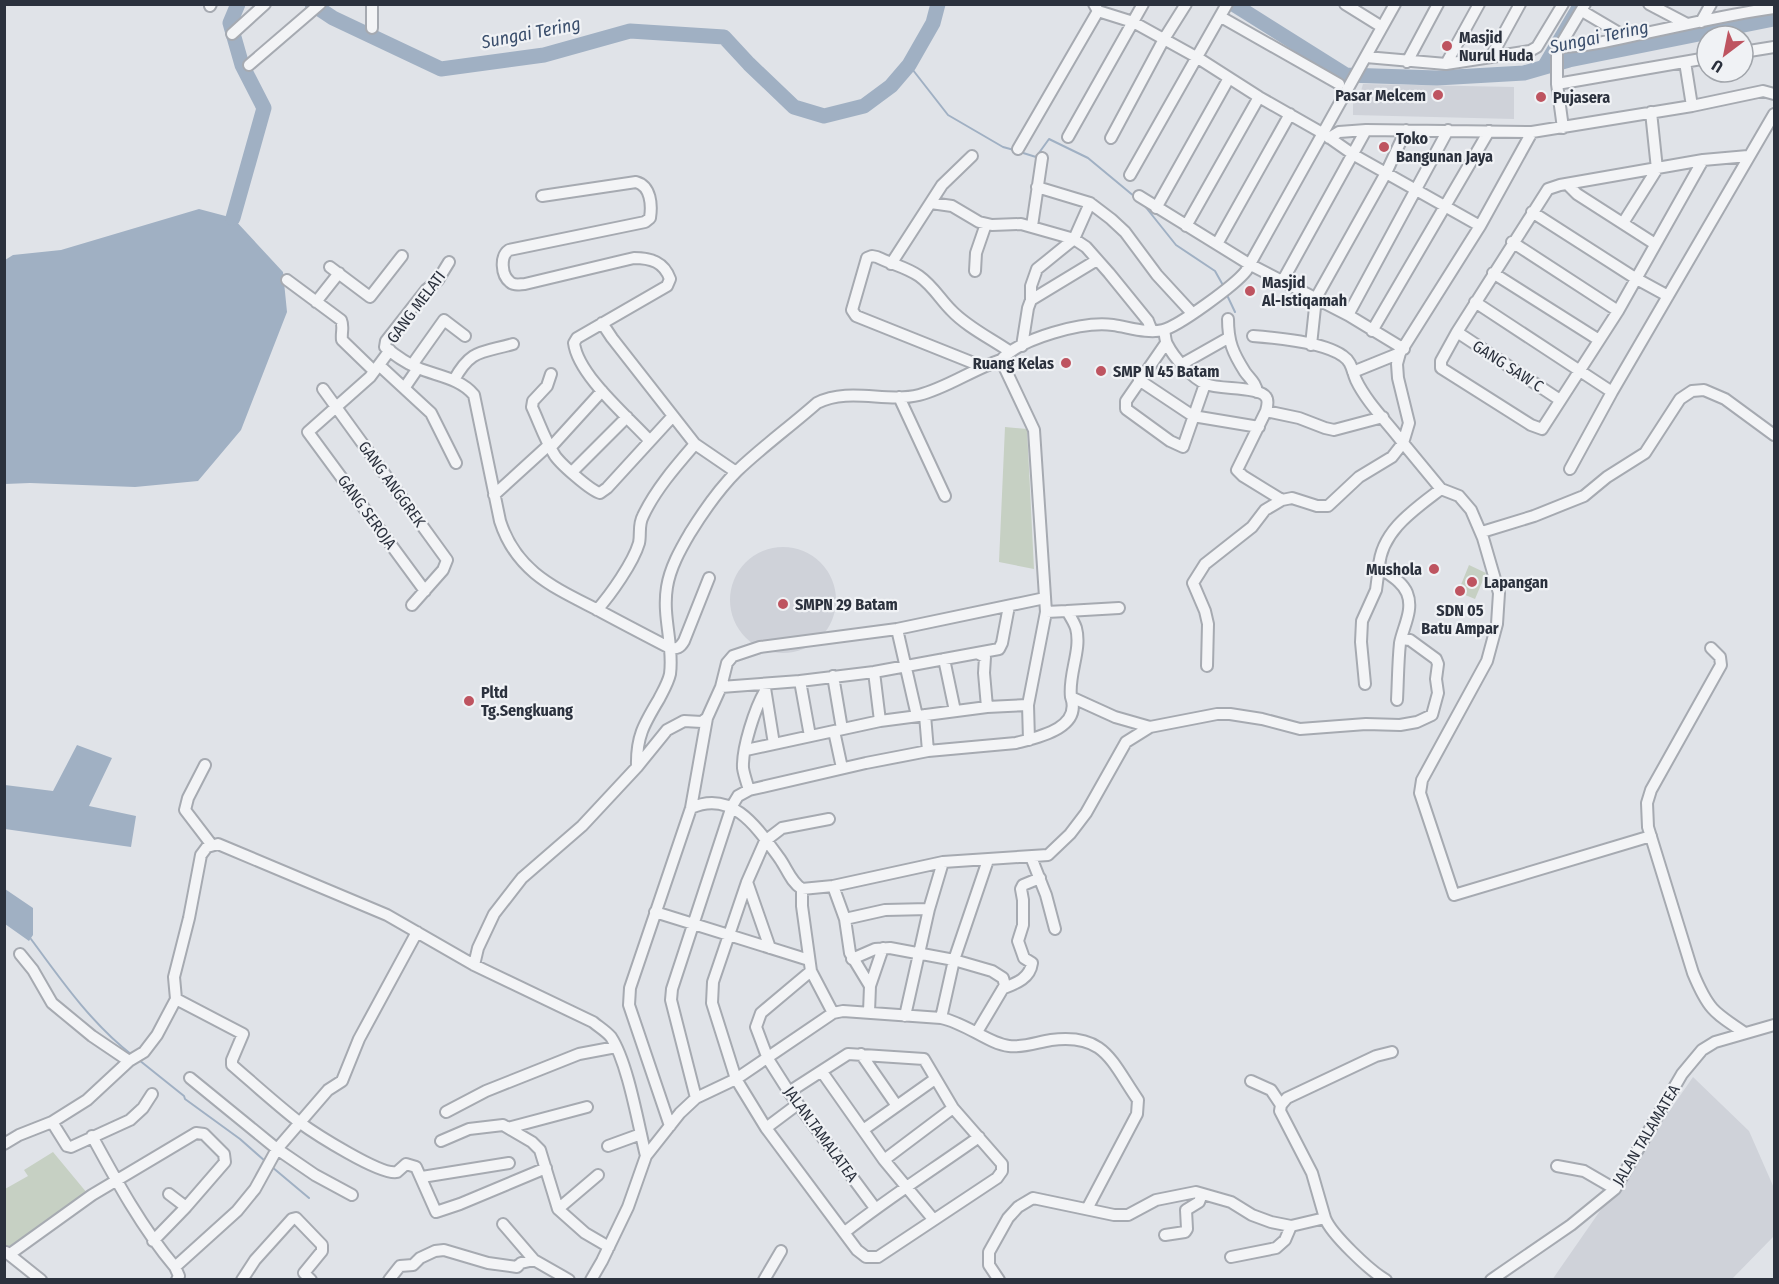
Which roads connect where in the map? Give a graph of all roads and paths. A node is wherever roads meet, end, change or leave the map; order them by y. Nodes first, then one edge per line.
1 (265, 4) edge
2 (320, 4) edge
3 (372, 4) edge
4 (1143, 4) edge
5 (1186, 4) edge
6 (1345, 4) edge
7 (1395, 4) edge
8 (1438, 4) edge
9 (1479, 4) edge
10 (1520, 4) edge
11 (1563, 4) edge
12 (1649, 4) edge
13 (1711, 4) edge
14 (1096, 8) edge
15 (1583, 8) edge
16 (1750, 8) edge
17 (1774, 8) edge
18 (1668, 9) edge
19 (1224, 10) edge
20 (1133, 22) junction
21 (1701, 22) junction
22 (1688, 24) junction
23 (1382, 27) junction
24 (372, 28) dead end
25 (232, 34) dead end
26 (1626, 37) junction
27 (1164, 39) junction
28 (1774, 47) edge
29 (1557, 49) junction
30 (1755, 49) edge
31 (1491, 57) junction
32 (1198, 58) junction
33 (1695, 60) edge
34 (1364, 61) junction
35 (1407, 62) junction
36 (1685, 62) junction
37 (1446, 64) junction
38 (249, 65) dead end
39 (1228, 78) junction
40 (1338, 84) dead end
41 (1557, 84) junction
42 (1774, 94) edge
43 (1259, 97) junction
44 (1692, 106) junction
45 (1651, 112) junction
46 (1290, 114) junction
47 (1774, 114) edge
48 (1563, 128) junction
49 (1366, 130) junction
50 (1406, 130) junction
51 (1448, 130) junction
52 (1490, 132) junction
53 (1532, 132) junction
54 (1068, 136) dead end
55 (1327, 136) junction
56 (1111, 138) dead end
57 (1018, 149) dead end
58 (1354, 155) junction
59 (972, 156) dead end
60 (1748, 156) junction
61 (1042, 158) dead end
62 (1703, 160) junction
63 (1657, 169) junction
64 (1386, 173) junction
65 (1130, 175) dead end
66 (1567, 184) junction
67 (1037, 187) junction
68 (1416, 188) junction
69 (542, 196) dead end
70 (1139, 196) dead end
71 (931, 202) junction
72 (1090, 203) junction
73 (1446, 206) junction
74 (1156, 208) junction
75 (1532, 212) junction
76 (1623, 223) junction
77 (986, 224) junction
78 (1032, 226) junction
79 (1186, 226) junction
80 (1480, 226) junction
81 (1074, 239) junction
82 (1512, 242) junction
83 (1217, 244) junction
84 (1655, 244) junction
85 (402, 256) dead end
86 (1097, 260) junction
87 (449, 262) dead end
88 (891, 264) junction
89 (1249, 264) junction
90 (975, 271) dead end
91 (1493, 273) junction
92 (1635, 278) junction
93 (287, 280) dead end
94 (1282, 282) junction
95 (1668, 296) junction
96 (1316, 298) junction
97 (1032, 300) junction
98 (316, 302) junction
99 (1475, 302) junction
100 (1618, 311) junction
101 (1192, 313) junction
102 (1348, 315) junction
103 (1228, 319) dead end
104 (602, 323) junction
105 (1164, 330) junction
106 (1152, 331) junction
107 (1372, 331) junction
108 (1456, 332) junction
109 (465, 336) dead end
110 (1253, 336) dead end
111 (1228, 338) junction
112 (1599, 340) junction
113 (1166, 343) junction
114 (513, 344) dead end
115 (1311, 345) junction
116 (1022, 346) junction
117 (390, 350) junction
118 (1009, 351) junction
119 (1402, 351) junction
120 (1000, 360) junction
121 (1182, 364) junction
122 (981, 366) junction
123 (415, 367) junction
124 (376, 368) junction
125 (1579, 371) junction
126 (1353, 372) junction
127 (551, 374) dead end
128 (454, 380) junction
129 (1139, 380) junction
130 (1204, 384) junction
131 (405, 387) junction
132 (323, 389) dead end
133 (602, 391) junction
134 (1257, 392) junction
135 (1612, 392) junction
136 (899, 397) junction
137 (1560, 400) junction
138 (336, 407) junction
139 (1266, 411) junction
140 (1193, 416) junction
141 (627, 417) junction
142 (672, 417) junction
143 (1383, 417) junction
144 (1259, 427) junction
145 (1774, 435) edge
146 (649, 440) junction
147 (1403, 443) junction
148 (695, 444) junction
149 (550, 445) junction
150 (456, 463) dead end
151 (1570, 469) dead end
152 (572, 472) junction
153 (736, 472) junction
154 (1441, 489) junction
155 (494, 495) junction
156 (945, 496) dead end
157 (1282, 500) junction
158 (1482, 532) junction
159 (1380, 567) junction
160 (709, 578) dead end
161 (425, 591) junction
162 (1045, 598) junction
163 (412, 605) dead end
164 (1009, 606) junction
165 (1119, 608) dead end
166 (597, 610) junction
167 (1067, 611) junction
168 (1046, 612) junction
169 (897, 629) junction
170 (1401, 639) junction
171 (670, 648) junction
172 (1711, 648) dead end
173 (979, 654) junction
174 (944, 659) junction
175 (906, 666) junction
176 (1207, 666) dead end
177 (874, 672) junction
178 (833, 676) junction
179 (800, 681) junction
180 (1365, 684) dead end
181 (721, 687) junction
182 (765, 687) junction
183 (1071, 697) junction
184 (1397, 700) dead end
185 (1028, 705) junction
186 (987, 707) junction
187 (955, 711) junction
188 (921, 716) junction
189 (707, 718) junction
190 (880, 721) junction
191 (1150, 727) junction
192 (838, 730) junction
193 (810, 736) junction
194 (1029, 740) junction
195 (774, 744) junction
196 (746, 750) junction
197 (928, 751) junction
198 (205, 765) dead end
199 (637, 767) junction
200 (842, 768) junction
201 (749, 790) junction
202 (732, 806) junction
203 (691, 808) junction
204 (829, 819) dead end
205 (1651, 836) junction
206 (765, 840) junction
207 (211, 844) junction
208 (1032, 857) junction
209 (987, 860) junction
210 (943, 862) junction
211 (1040, 878) junction
212 (747, 882) junction
213 (833, 886) junction
214 (802, 889) junction
215 (929, 909) junction
216 (655, 912) junction
217 (845, 919) junction
218 (693, 925) junction
219 (1055, 929) dead end
220 (417, 932) junction
221 (730, 937) junction
222 (770, 948) junction
223 (883, 948) junction
224 (20, 954) dead end
225 (919, 954) junction
226 (852, 959) junction
227 (954, 960) junction
228 (474, 965) junction
229 (810, 966) junction
230 (870, 986) junction
231 (1004, 988) junction
232 (176, 999) junction
233 (869, 1012) junction
234 (833, 1013) junction
235 (905, 1016) junction
236 (941, 1018) junction
237 (1774, 1025) edge
238 (977, 1032) junction
239 (1745, 1033) junction
240 (616, 1047) junction
241 (1392, 1052) dead end
242 (861, 1054) junction
243 (768, 1059) junction
244 (131, 1060) junction
245 (822, 1072) junction
246 (190, 1077) dead end
247 (736, 1079) junction
248 (935, 1079) junction
249 (1251, 1081) dead end
250 (789, 1092) junction
251 (153, 1094) dead end
252 (696, 1098) junction
253 (798, 1104) junction
254 (1281, 1105) junction
255 (897, 1106) junction
256 (587, 1107) dead end
257 (953, 1108) junction
258 (446, 1112) dead end
259 (52, 1122) junction
260 (300, 1122) junction
261 (670, 1126) junction
262 (508, 1128) junction
263 (766, 1128) junction
264 (863, 1130) junction
265 (641, 1134) junction
266 (92, 1136) junction
267 (979, 1137) junction
268 (441, 1141) dead end
269 (4, 1144) edge
270 (608, 1146) dead end
271 (646, 1156) junction
272 (271, 1159) junction
273 (884, 1160) junction
274 (509, 1163) dead end
275 (1557, 1166) dead end
276 (546, 1168) junction
277 (598, 1175) dead end
278 (422, 1177) junction
279 (117, 1181) junction
280 (908, 1187) junction
281 (1615, 1189) junction
282 (169, 1194) dead end
283 (1202, 1194) junction
284 (352, 1195) dead end
285 (186, 1207) junction
286 (875, 1208) junction
287 (558, 1209) junction
288 (1087, 1209) junction
289 (1324, 1218) junction
290 (933, 1219) junction
291 (503, 1224) dead end
292 (1291, 1226) junction
293 (845, 1232) junction
294 (1165, 1235) dead end
295 (153, 1241) junction
296 (609, 1247) junction
297 (781, 1251) dead end
298 (7, 1252) edge
299 (1231, 1257) dead end
300 (534, 1260) junction
301 (176, 1268) junction
302 (41, 1280) edge
303 (177, 1280) edge
304 (242, 1280) edge
305 (311, 1280) edge
306 (389, 1280) edge
307 (569, 1280) edge
308 (591, 1280) edge
309 (764, 1280) edge
310 (999, 1280) edge
311 (1386, 1280) edge
312 (1491, 1280) edge

1 - 25 street
2 - 38 street
3 - 24 street
4 - 20 street
5 - 27 street
6 - 23 street
7 - 23 street
8 - 35 street
9 - 37 street
10 - 31 street
11 - 31 street
12 - 18 street
13 - 21 street
14 - 20 street
14 - 57 street
15 - 26 street
15 - 29 street
16 - 17 street
16 - 21 street
18 - 22 street
19 - 32 street
19 - 40 street
20 - 27 street
20 - 54 street
21 - 22 street
22 - 26 street
23 - 34 street
26 - 29 street
27 - 32 street
27 - 56 street
28 - 30 street
29 - 41 street
31 - 37 street
32 - 39 street
32 - 65 street
33 - 36 street
34 - 35 street
34 - 55 street
35 - 37 street
36 - 41 street
36 - 44 street
39 - 43 street
39 - 74 street
41 - 48 street
42 - 44 street
43 - 46 street
43 - 79 street
44 - 45 street
45 - 48 street
45 - 63 street
46 - 55 street
46 - 83 street
47 - 60 street
48 - 53 street
49 - 50 street
49 - 55 street
49 - 58 street
50 - 51 street
50 - 64 street
51 - 52 street
51 - 68 street
52 - 53 street
52 - 73 street
53 - 80 street
55 - 58 street
55 - 89 street
58 - 64 street
58 - 94 street
59 - 71 street
60 - 62 street
60 - 95 street
61 - 67 street
62 - 63 street
62 - 84 street
63 - 66 street
63 - 76 street
64 - 68 street
64 - 96 street
66 - 75 street
66 - 76 street
67 - 72 street
67 - 78 street
68 - 73 street
68 - 102 street
69 - 104 street
70 - 74 street
71 - 77 street
71 - 88 street
72 - 81 street
72 - 101 street
73 - 80 street
73 - 107 street
74 - 79 street
75 - 82 street
75 - 92 street
76 - 84 street
77 - 78 street
77 - 90 street
78 - 81 street
79 - 83 street
80 - 119 street
81 - 86 street
81 - 97 street
82 - 91 street
82 - 100 street
83 - 89 street
84 - 92 street
85 - 98 street
86 - 97 street
86 - 106 street
87 - 117 street, GANG MELATI
88 - 118 street
88 - 122 street
89 - 94 street
89 - 101 street
91 - 99 street
91 - 112 street
92 - 95 street
92 - 100 street
93 - 98 street
94 - 96 street
95 - 135 street
96 - 102 street
96 - 115 street
97 - 116 street
98 - 124 street
99 - 108 street
99 - 125 street
100 - 112 street
101 - 105 street
102 - 107 street
103 - 111 street
104 - 133 street
104 - 142 street
105 - 106 street
105 - 113 street
106 - 116 street
107 - 119 street
108 - 137 street, GANG SAW C
108 - 137 street
109 - 123 street
110 - 115 street
111 - 121 street
111 - 134 street
112 - 125 street
113 - 121 street
113 - 129 street
114 - 128 street
115 - 126 street
116 - 118 street
117 - 123 street
117 - 124 street
118 - 120 street
119 - 126 street
119 - 147 street
120 - 122 street
120 - 162 street
121 - 130 street
122 - 136 street
123 - 128 street
123 - 131 street
124 - 131 street
124 - 138 street
125 - 135 street
125 - 137 street
126 - 143 street
127 - 149 street
128 - 155 street
129 - 140 street
129 - 140 street
130 - 134 street
130 - 140 street
131 - 150 street
132 - 138 street, GANG ANGGREK
133 - 141 street
133 - 149 street
134 - 139 street
135 - 151 street
136 - 153 street
136 - 156 street
138 - 161 street, GANG ANGGREK
138 - 161 street, GANG SEROJA
139 - 143 street
139 - 144 street
140 - 144 street
141 - 146 street
141 - 152 street
142 - 146 street
142 - 148 street
143 - 147 street
144 - 157 street
145 - 158 street
146 - 152 street
147 - 154 street
147 - 157 street
148 - 153 street
148 - 166 street
149 - 152 street
149 - 155 street
153 - 171 street
154 - 158 street
154 - 159 street
155 - 166 street
157 - 176 street
158 - 205 street
159 - 170 street
159 - 180 street
160 - 171 street
161 - 163 street
162 - 164 street
162 - 168 street
164 - 169 street
164 - 173 street
165 - 167 street
166 - 171 street
167 - 168 street
167 - 183 street
168 - 185 street
169 - 175 street
169 - 181 street
170 - 184 street
170 - 191 street
171 - 199 street
172 - 205 street
173 - 174 street
173 - 186 street
174 - 175 street
174 - 187 street
175 - 177 street
175 - 188 street
177 - 178 street
177 - 190 street
178 - 179 street
178 - 192 street
179 - 182 street
179 - 193 street
181 - 182 street
181 - 189 street
182 - 195 street
182 - 196 street
183 - 191 street
183 - 194 street
185 - 186 street
185 - 194 street
186 - 187 street
187 - 188 street
188 - 190 street
188 - 197 street
189 - 199 street
189 - 203 street
190 - 192 street
191 - 208 street
192 - 193 street
192 - 200 street
193 - 195 street
194 - 197 street
195 - 196 street
196 - 201 street
197 - 200 street
198 - 207 street
199 - 228 street
200 - 201 street
201 - 202 street
202 - 203 street
202 - 206 street
202 - 218 street
203 - 216 street
204 - 206 street
205 - 239 street
206 - 212 street
206 - 214 street
207 - 220 street
207 - 232 street
208 - 209 street
208 - 211 street
209 - 210 street
209 - 227 street
210 - 213 street
210 - 215 street
211 - 219 street
211 - 231 street
212 - 221 street
212 - 222 street
213 - 214 street
213 - 217 street
214 - 229 street
215 - 217 street
215 - 225 street
216 - 218 street
216 - 261 street
217 - 226 street
218 - 221 street
218 - 252 street
220 - 228 street
220 - 260 street
221 - 222 street
221 - 247 street
222 - 229 street
223 - 225 street
223 - 226 street
223 - 230 street
224 - 244 street
225 - 227 street
225 - 235 street
226 - 230 street
227 - 231 street
227 - 236 street
228 - 240 street
229 - 234 street
229 - 243 street, JALAN.TAMALATEA
230 - 233 street
231 - 238 street
232 - 244 street
232 - 260 street
233 - 234 street
233 - 235 street
234 - 243 street
235 - 236 street
236 - 238 street
237 - 239 street, JALAN TALAMATEA
238 - 288 street
239 - 281 street, JALAN TALAMATEA
240 - 258 street
240 - 265 street
241 - 254 street
242 - 245 street
242 - 248 street
242 - 255 street
243 - 247 street
243 - 250 street, JALAN.TAMALATEA
244 - 259 street
245 - 250 street
245 - 264 street
246 - 272 street
247 - 252 street
247 - 263 street
248 - 255 street
248 - 257 street
249 - 254 street
250 - 253 street, JALAN.TAMALATEA
251 - 266 street
252 - 261 street
253 - 263 street
253 - 286 street, JALAN.TAMALATEA
254 - 289 street
255 - 264 street
256 - 262 street
257 - 267 street
257 - 273 street
259 - 266 street
259 - 269 street
260 - 272 street
260 - 278 street
261 - 271 street
262 - 268 street
262 - 276 street
263 - 293 street
264 - 273 street
265 - 270 street
265 - 271 street
266 - 279 street
267 - 280 street
267 - 290 street
271 - 296 street
272 - 284 street
272 - 301 street
273 - 280 street
274 - 278 street
275 - 281 street
276 - 278 street
276 - 287 street
277 - 287 street
279 - 285 street
279 - 295 street
279 - 298 street
280 - 286 street
280 - 290 street
281 - 312 street, JALAN TALAMATEA
282 - 285 street
283 - 288 street
283 - 292 street
283 - 294 street
285 - 295 street
286 - 293 street
287 - 296 street
288 - 310 street
289 - 292 street
289 - 311 street
290 - 293 street
291 - 300 street
292 - 299 street
295 - 301 street
296 - 308 street
297 - 309 street
298 - 302 street
300 - 306 street
300 - 307 street
301 - 303 street
304 - 305 street

